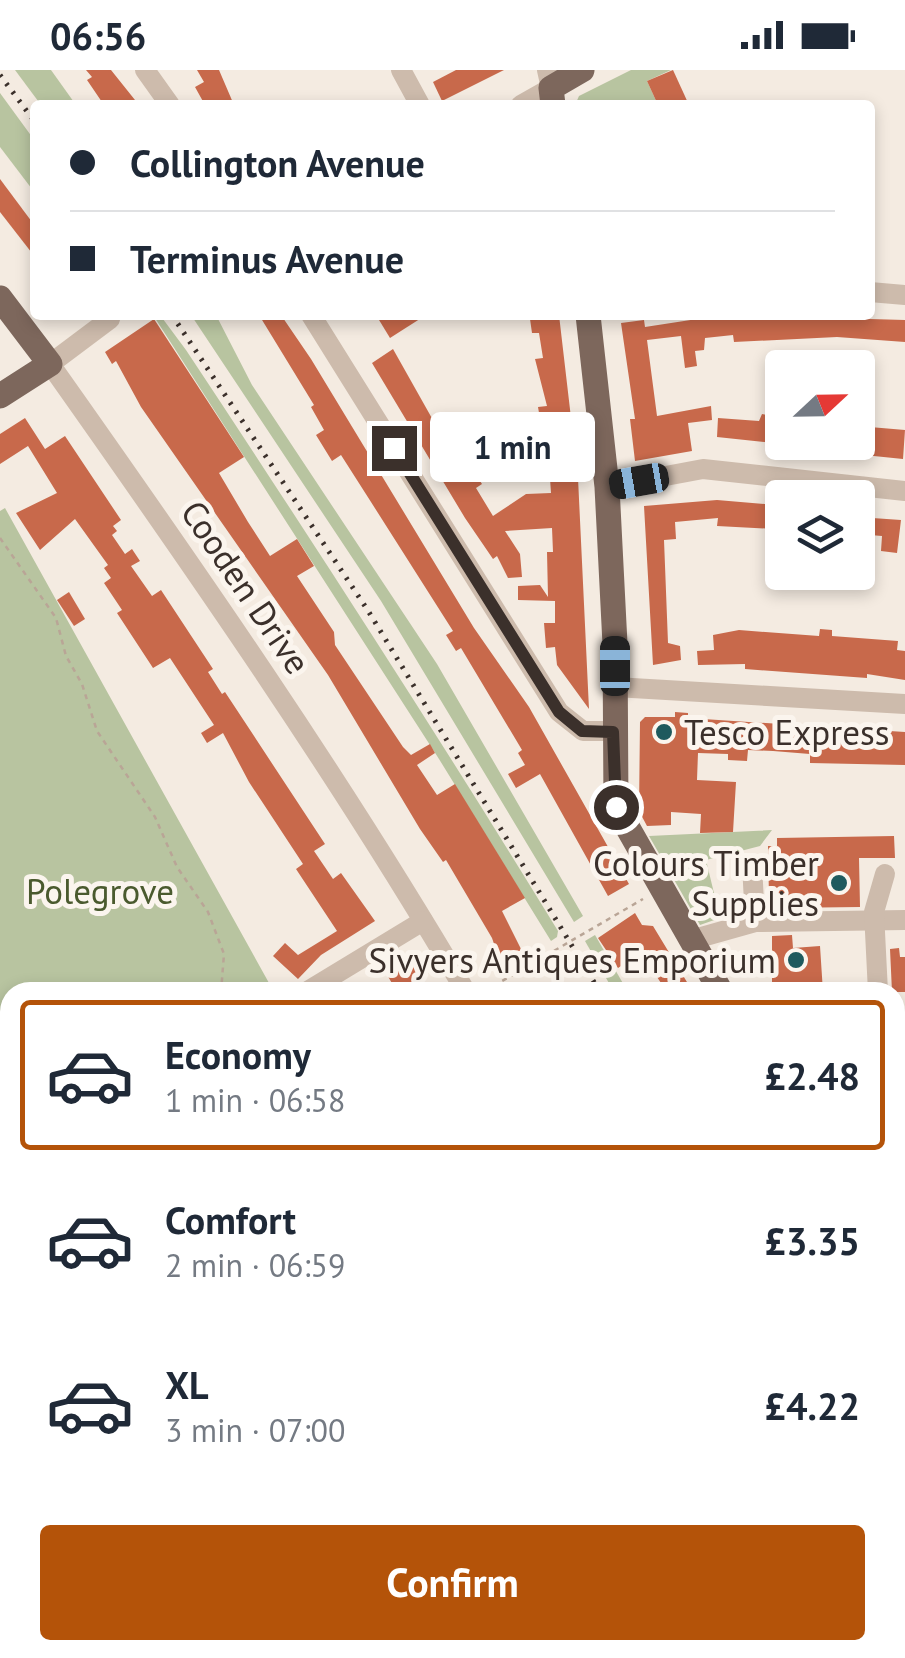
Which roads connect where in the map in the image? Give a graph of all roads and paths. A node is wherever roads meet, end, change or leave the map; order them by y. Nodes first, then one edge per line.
1 (145, 70) edge
2 (400, 70) edge
3 (582, 70) edge
4 (550, 88) edge
5 (166, 100) edge
6 (417, 100) edge
7 (875, 293) edge
8 (905, 296) edge
9 (0, 298) edge
10 (109, 320) edge
11 (314, 320) edge
12 (589, 320) edge
13 (50, 364) junction
14 (0, 396) edge
15 (607, 487) junction
16 (905, 491) edge
17 (0, 538) edge
18 (615, 687) junction
19 (905, 704) edge
20 (613, 732) junction
21 (752, 864) dead end
22 (885, 874) dead end
23 (661, 888) junction
24 (905, 920) edge
25 (875, 921) junction
26 (423, 922) junction
27 (755, 922) junction
28 (691, 940) junction
29 (222, 982) edge
30 (323, 982) edge
31 (460, 982) edge
32 (499, 982) edge
33 (714, 982) edge
34 (878, 982) edge

1 - 5 street
2 - 6 street
3 - 4 main road
7 - 8 street
9 - 13 main road, Cooden Drive
10 - 13 street
11 - 20 street
12 - 15 main road
13 - 14 main road
13 - 26 street, Cooden Drive
15 - 16 street
15 - 18 main road
17 - 29 path
18 - 19 street
18 - 20 main road
20 - 23 main road
21 - 27 street
22 - 25 street
23 - 28 main road
23 - 32 path
24 - 25 street
25 - 27 street
25 - 34 street
26 - 30 street
26 - 31 street, Cooden Drive
27 - 28 street
28 - 33 main road

